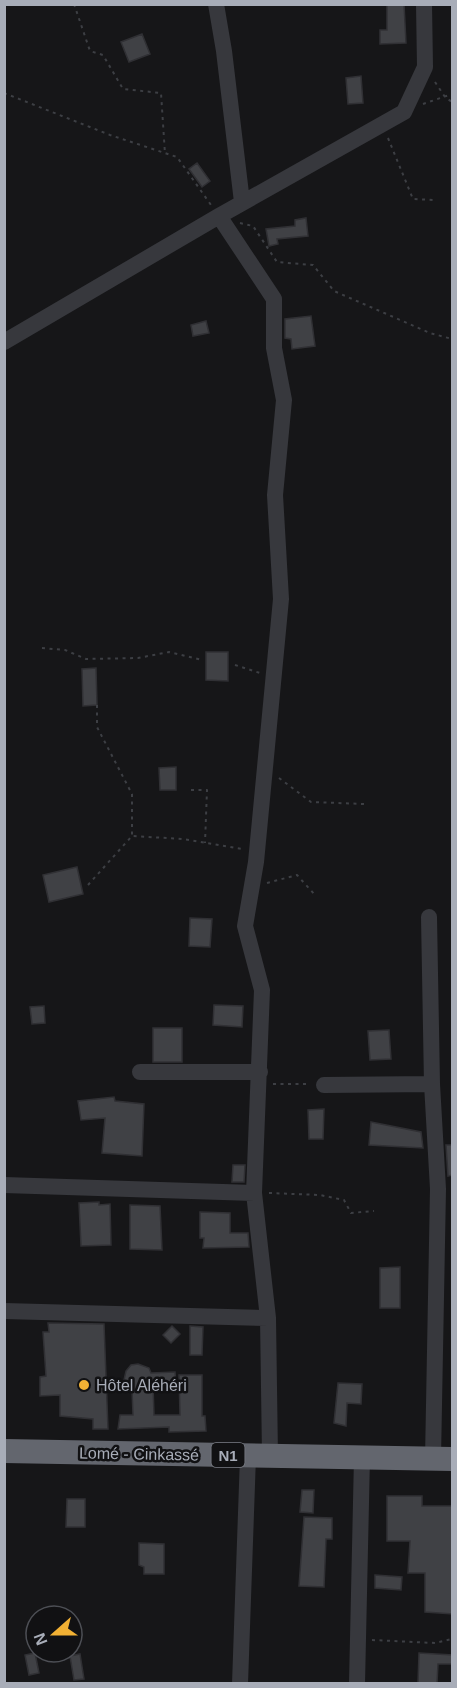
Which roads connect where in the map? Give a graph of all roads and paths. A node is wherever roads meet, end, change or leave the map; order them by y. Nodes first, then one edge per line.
1 (74, 4) edge
2 (216, 4) edge
3 (424, 4) edge
4 (424, 67) junction
5 (4, 93) edge
6 (453, 94) edge
7 (445, 97) junction
8 (453, 102) edge
9 (404, 112) junction
10 (382, 124) junction
11 (165, 154) junction
12 (434, 200) dead end
13 (242, 202) junction
14 (219, 216) junction
15 (453, 339) edge
16 (4, 342) edge
17 (42, 648) dead end
18 (202, 660) dead end
19 (235, 665) dead end
20 (274, 677) junction
21 (97, 705) dead end
22 (265, 768) junction
23 (191, 790) dead end
24 (364, 804) dead end
25 (132, 836) junction
26 (205, 843) junction
27 (253, 878) junction
28 (88, 885) dead end
29 (315, 895) dead end
30 (429, 917) dead end
31 (140, 1072) dead end
32 (259, 1077) junction
33 (432, 1084) junction
34 (324, 1085) joint
35 (4, 1185) edge
36 (254, 1193) junction
37 (374, 1210) dead end
38 (445, 1211) edge
39 (4, 1311) edge
40 (268, 1318) junction
41 (4, 1451) edge
42 (259, 1456) junction
43 (362, 1457) junction
44 (443, 1459) edge
45 (357, 1639) junction
46 (453, 1639) edge
47 (240, 1683) edge
48 (357, 1683) edge

1 - 11 path
2 - 13 street
3 - 4 street
4 - 7 path
4 - 9 street
5 - 11 path
6 - 7 path
7 - 8 path
7 - 9 path
9 - 10 street
10 - 12 path
10 - 13 street
11 - 14 path
13 - 14 street
14 - 15 path
14 - 16 street
14 - 20 street
17 - 18 path
19 - 20 path
20 - 22 street
21 - 25 path
22 - 24 path
22 - 27 street
23 - 26 path
25 - 26 path
25 - 28 path
26 - 27 path
27 - 29 path
27 - 32 street
30 - 33 street
31 - 32 street
32 - 34 path
32 - 36 street
33 - 34 street
33 - 38 street
35 - 36 street
36 - 37 path
36 - 40 street
38 - 44 street
39 - 40 street
40 - 42 street
41 - 42 highway, Lomé - Cinkassé / N1
42 - 43 highway, Lomé - Cinkassé / N1
42 - 47 street
43 - 44 highway, Lomé - Cinkassé / N1
43 - 45 street
45 - 46 path
45 - 48 street

